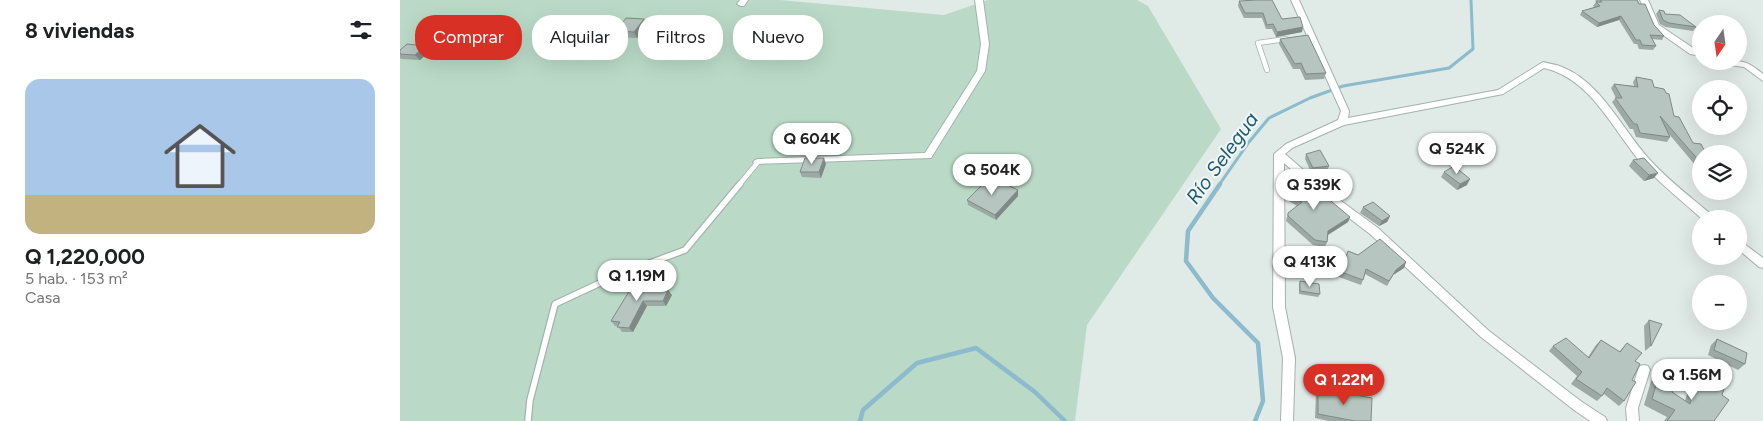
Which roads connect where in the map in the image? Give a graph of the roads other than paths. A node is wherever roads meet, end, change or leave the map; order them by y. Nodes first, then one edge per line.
1 (979, 0) edge
2 (1295, 0) edge
3 (1644, 0) edge
4 (1313, 36) junction
5 (1303, 37) edge
6 (1293, 38) edge
7 (1692, 51) edge
8 (1748, 66) edge
9 (1267, 70) dead end
10 (1763, 78) edge
11 (1342, 122) junction
12 (1279, 154) junction
13 (758, 162) joint
14 (1699, 210) edge
15 (1747, 251) edge
16 (1763, 264) edge
17 (1644, 370) dead end
18 (528, 421) edge
19 (1287, 421) edge
20 (1602, 421) edge
21 (1633, 421) edge

1 - 13 street
2 - 4 street
3 - 7 street
4 - 5 lane
4 - 11 street
6 - 9 lane
8 - 10 street
11 - 12 street
11 - 14 street
12 - 19 street
12 - 20 street
13 - 18 lane
15 - 16 street
17 - 21 street

